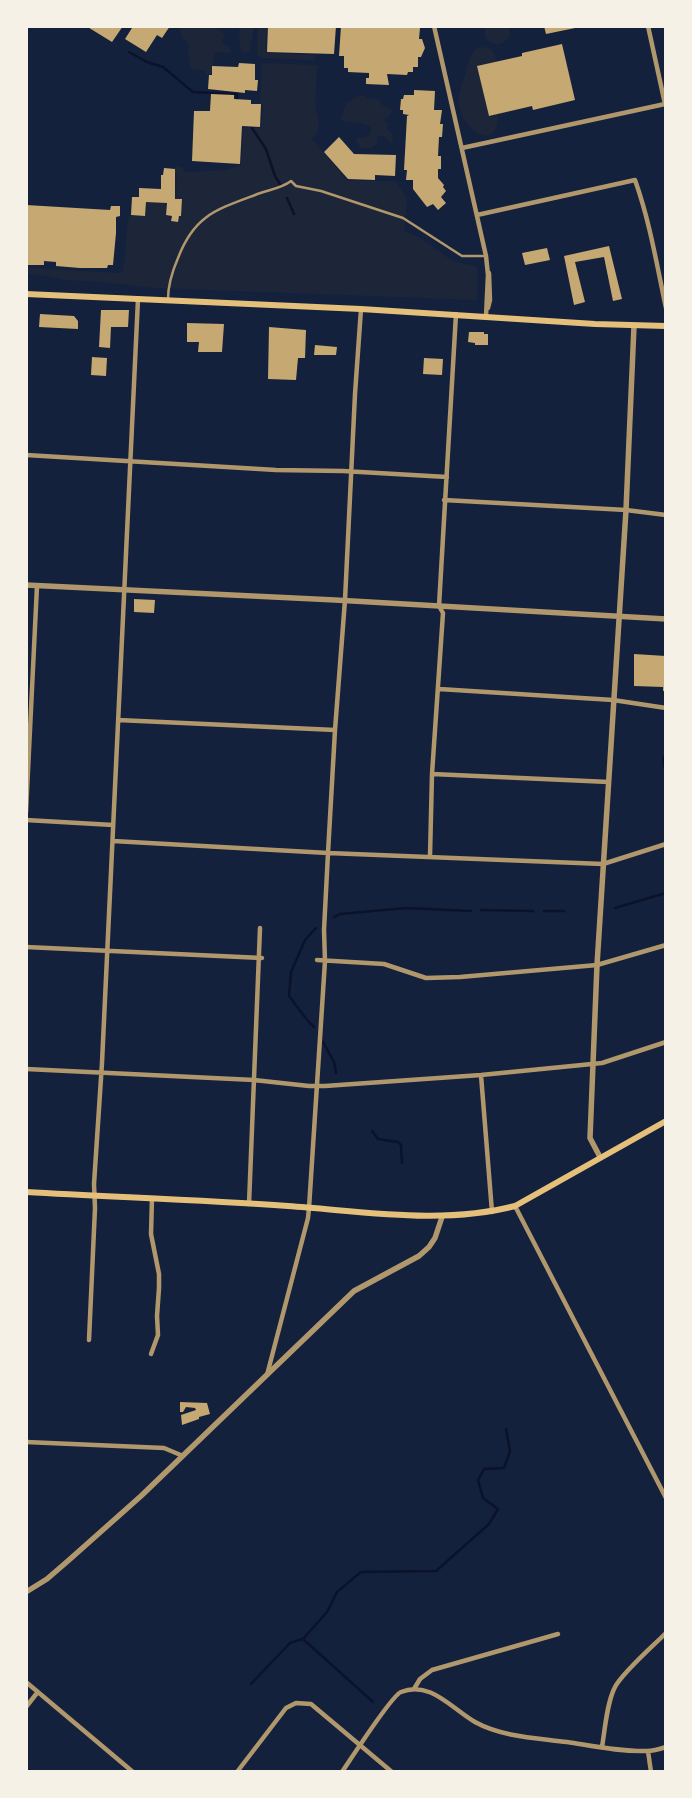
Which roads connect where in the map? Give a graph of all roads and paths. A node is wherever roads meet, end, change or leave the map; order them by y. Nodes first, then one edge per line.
1 (434, 26) edge
2 (648, 26) edge
3 (462, 148) junction
4 (477, 215) junction
5 (486, 256) junction
6 (26, 294) edge
7 (138, 299) junction
8 (168, 299) junction
9 (361, 308) junction
10 (666, 308) edge
11 (456, 314) junction
12 (486, 316) junction
13 (634, 326) junction
14 (666, 326) edge
15 (26, 454) edge
16 (130, 461) junction
17 (352, 472) junction
18 (447, 477) junction
19 (444, 500) junction
20 (626, 510) junction
21 (666, 514) edge
22 (26, 585) edge
23 (37, 586) junction
24 (124, 589) junction
25 (345, 600) junction
26 (438, 606) junction
27 (619, 617) junction
28 (666, 619) edge
29 (438, 689) junction
30 (613, 700) junction
31 (666, 708) edge
32 (118, 720) junction
33 (335, 730) junction
34 (432, 774) junction
35 (609, 782) junction
36 (26, 812) edge
37 (26, 820) edge
38 (113, 825) junction
39 (113, 840) junction
40 (666, 844) edge
41 (328, 853) junction
42 (430, 856) junction
43 (603, 864) junction
44 (260, 928) dead end
45 (666, 945) edge
46 (26, 948) edge
47 (107, 952) junction
48 (261, 959) junction
49 (317, 960) dead end
50 (325, 961) junction
51 (597, 965) junction
52 (666, 1042) edge
53 (593, 1063) junction
54 (26, 1070) edge
55 (102, 1073) junction
56 (481, 1075) junction
57 (254, 1080) junction
58 (317, 1086) junction
59 (666, 1122) edge
60 (600, 1157) junction
61 (26, 1192) edge
62 (95, 1196) junction
63 (152, 1198) junction
64 (249, 1204) junction
65 (515, 1206) junction
66 (309, 1208) junction
67 (492, 1212) junction
68 (442, 1217) junction
69 (89, 1340) dead end
70 (151, 1354) dead end
71 (267, 1376) junction
72 (26, 1442) edge
73 (183, 1456) junction
74 (666, 1498) edge
75 (26, 1592) edge
76 (666, 1633) edge
77 (558, 1634) dead end
78 (26, 1682) edge
79 (414, 1689) junction
80 (37, 1693) junction
81 (26, 1707) edge
82 (360, 1746) junction
83 (602, 1747) junction
84 (666, 1747) edge
85 (648, 1751) junction
86 (133, 1772) edge
87 (237, 1772) edge
88 (342, 1772) edge
89 (392, 1772) edge
90 (651, 1772) edge

1 - 3 street
2 - 3 street
3 - 4 street
4 - 5 street
4 - 10 street
5 - 8 lane
5 - 12 street
6 - 7 main road
7 - 8 main road
7 - 16 street
8 - 9 main road
9 - 11 main road
9 - 17 street
11 - 12 main road
11 - 18 street
12 - 13 main road
13 - 14 main road
13 - 20 street
15 - 16 street
16 - 17 street
16 - 24 street
17 - 18 street
17 - 25 street
18 - 19 street
19 - 20 street
19 - 26 street
20 - 21 street
20 - 27 street
22 - 23 street
23 - 24 street
23 - 36 street
24 - 25 street
24 - 32 street
25 - 26 street
25 - 33 street
26 - 27 street
26 - 29 street
27 - 28 street
27 - 30 street
29 - 30 street
29 - 34 street
30 - 31 street
30 - 35 street
32 - 33 street
32 - 38 street
33 - 41 street
34 - 35 street
34 - 42 street
35 - 43 street
37 - 38 street
38 - 39 street
39 - 41 street
39 - 47 street
40 - 43 street
41 - 42 street
41 - 50 street
42 - 43 street
43 - 51 street
44 - 48 street
45 - 51 street
46 - 47 street
47 - 48 street
47 - 55 street
48 - 57 street
49 - 50 street
50 - 51 street
50 - 58 street
51 - 53 street
52 - 53 street
53 - 56 street
53 - 60 street
54 - 55 street
55 - 57 street
55 - 62 street
56 - 58 street
56 - 67 street
57 - 58 street
57 - 64 street
58 - 66 street
59 - 60 main road
60 - 65 main road
61 - 62 main road
62 - 63 main road
62 - 69 street
63 - 64 main road
63 - 70 street
64 - 66 main road
65 - 67 main road
65 - 74 street
66 - 68 main road
66 - 71 street
67 - 68 main road
68 - 71 street
71 - 73 street
72 - 73 street
73 - 75 street
76 - 83 street
77 - 79 street
78 - 80 street
79 - 82 street
79 - 83 street
80 - 81 street
80 - 86 street
82 - 87 street
82 - 88 street
82 - 89 street
83 - 85 street
84 - 85 street
85 - 90 street

